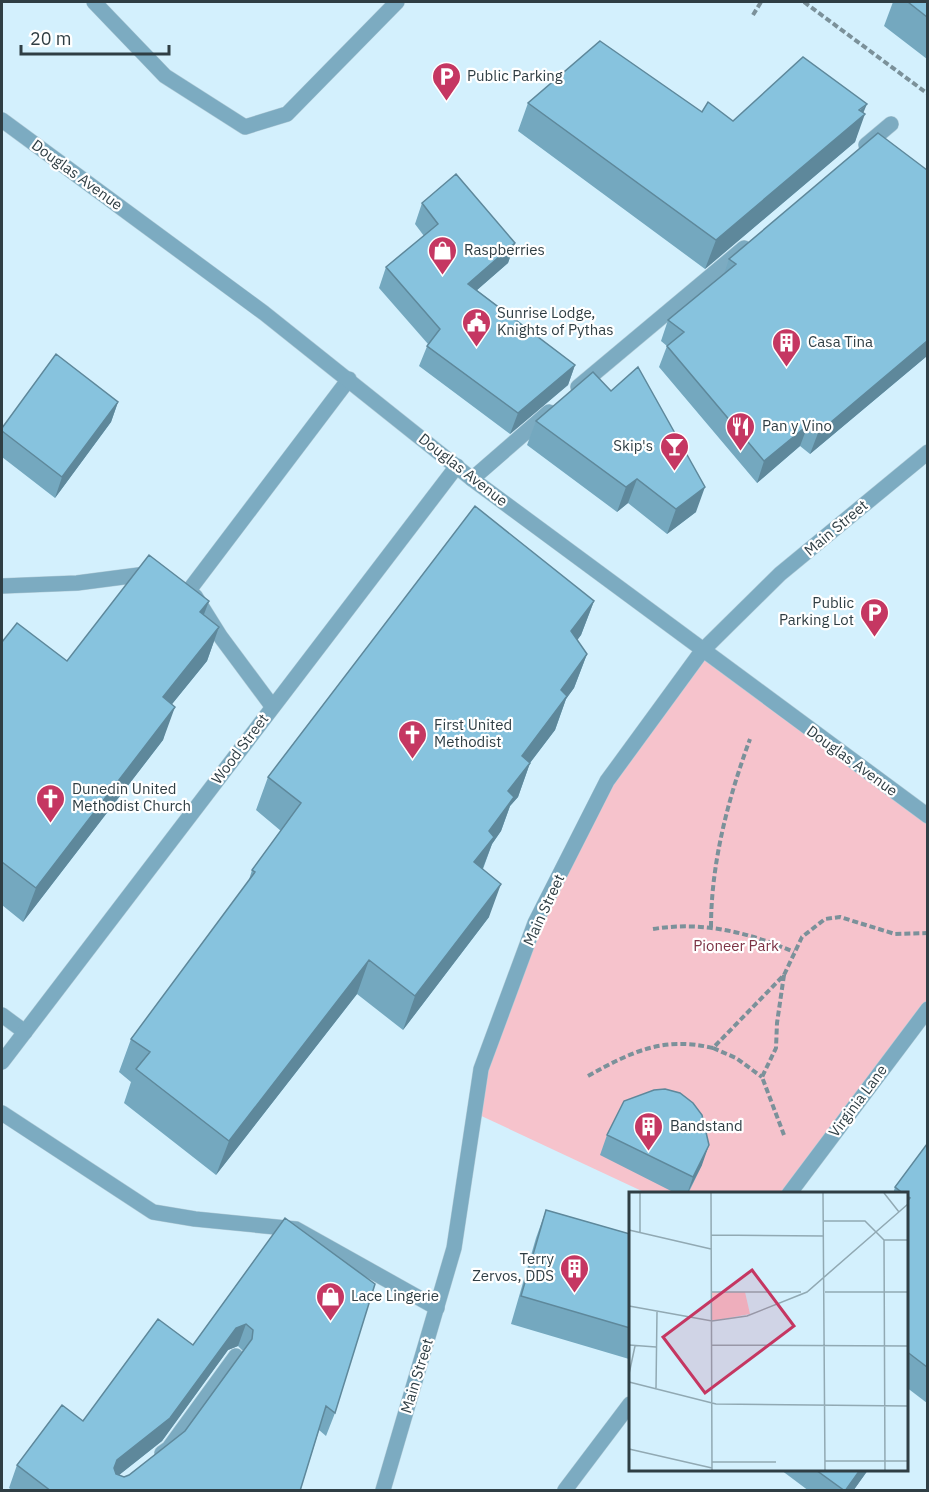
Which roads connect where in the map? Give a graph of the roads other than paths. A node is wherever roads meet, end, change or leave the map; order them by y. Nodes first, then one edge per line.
1 (94, 2) edge
2 (397, 2) edge
3 (2, 120) edge
4 (891, 124) dead end
5 (855, 154) edge
6 (758, 236) edge
7 (350, 379) junction
8 (927, 452) edge
9 (457, 466) junction
10 (472, 479) junction
11 (180, 584) junction
12 (2, 586) edge
13 (702, 651) junction
14 (272, 706) junction
15 (927, 816) edge
16 (927, 1010) edge
17 (2, 1015) edge
18 (25, 1032) junction
19 (2, 1062) edge
20 (2, 1113) edge
21 (790, 1192) edge
22 (437, 1308) junction
23 (236, 1356) edge
24 (629, 1405) edge
25 (152, 1462) edge
26 (382, 1491) edge
27 (565, 1491) edge

1 - 2 street
3 - 7 street, Douglas Avenue
4 - 5 street
6 - 10 street
7 - 9 street, Douglas Avenue
7 - 11 street
8 - 13 street, Main Street
9 - 10 street, Douglas Avenue
9 - 14 street, Wood Street
10 - 13 street, Douglas Avenue
11 - 12 street
11 - 14 street
13 - 15 street, Douglas Avenue
13 - 22 street, Main Street
14 - 18 street, Wood Street
16 - 21 street, Virginia Lane
17 - 18 street
18 - 19 street, Wood Street
20 - 22 street
22 - 26 street, Main Street
23 - 25 street
24 - 27 street

